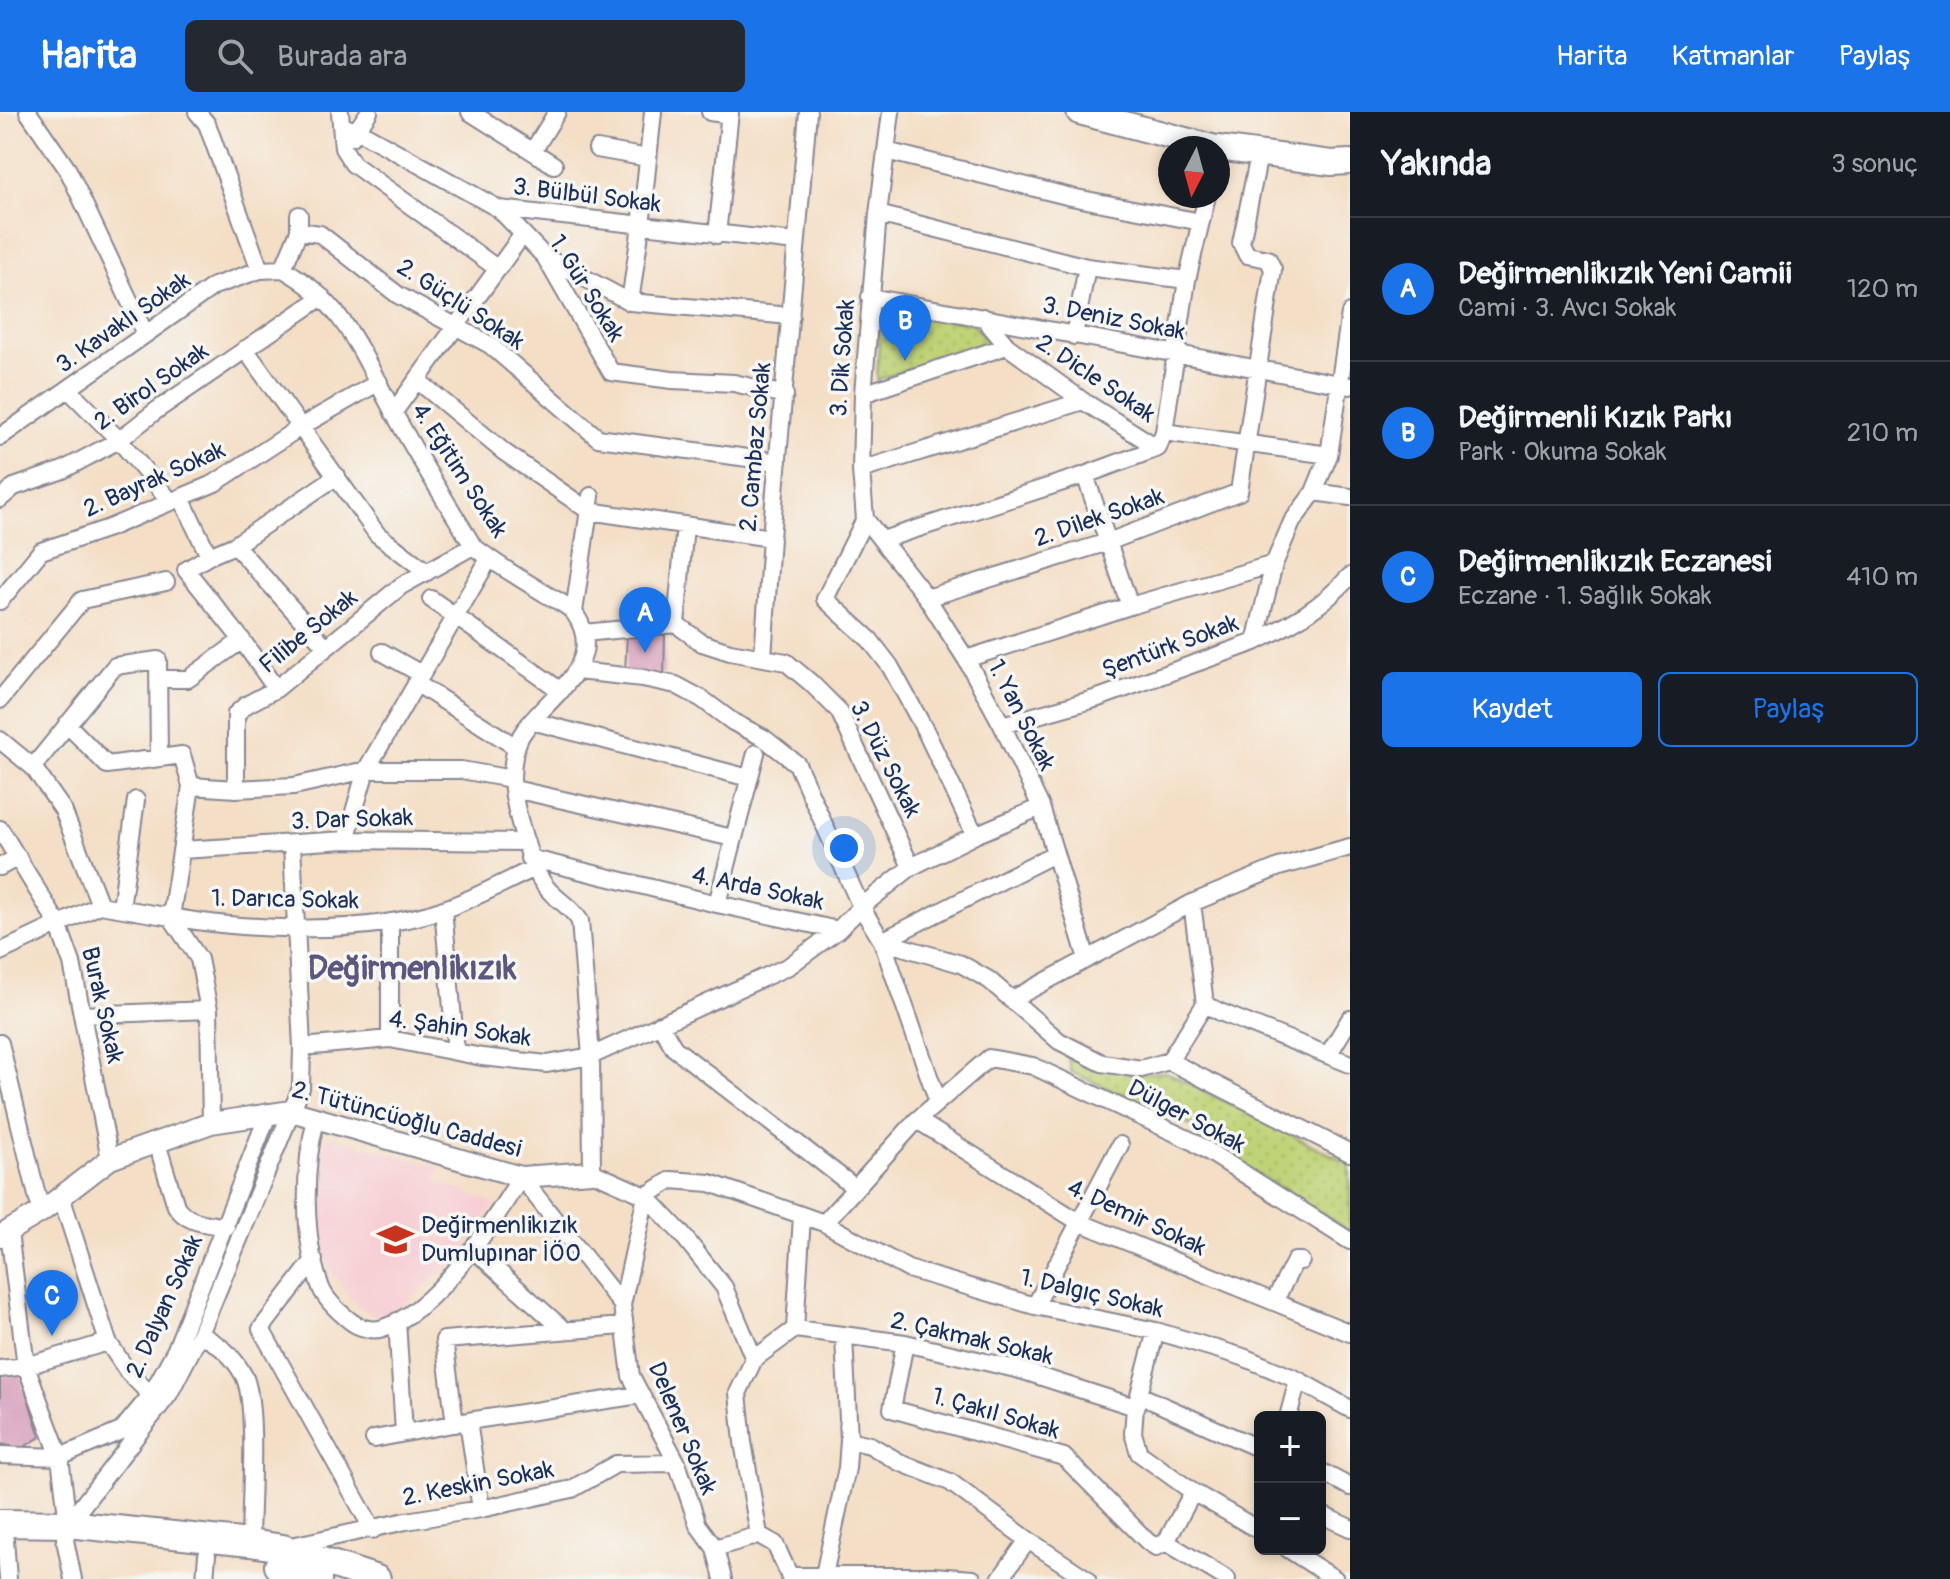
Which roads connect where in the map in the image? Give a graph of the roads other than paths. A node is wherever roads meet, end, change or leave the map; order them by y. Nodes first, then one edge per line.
1 (28, 112) edge
2 (197, 112) edge
3 (369, 112) edge
4 (470, 112) edge
5 (557, 112) edge
6 (653, 112) edge
7 (710, 112) edge
8 (808, 112) edge
9 (891, 112) edge
10 (1079, 112) edge
11 (730, 113) edge
12 (347, 123) edge
13 (1171, 136) edge
14 (597, 149) dead end
15 (1230, 150) edge
16 (533, 151) junction
17 (886, 151) junction
18 (1259, 155) junction
19 (648, 158) junction
20 (1350, 162) edge
21 (554, 165) dead end
22 (1204, 208) edge
23 (499, 209) junction
24 (878, 214) junction
25 (1201, 222) junction
26 (641, 226) junction
27 (523, 234) junction
28 (717, 235) junction
29 (796, 242) junction
30 (545, 257) junction
31 (1087, 267) junction
32 (283, 269) junction
33 (498, 269) junction
34 (260, 270) junction
35 (1187, 280) junction
36 (322, 297) junction
37 (870, 297) junction
38 (630, 302) junction
39 (1350, 313) edge
40 (791, 316) junction
41 (983, 317) junction
42 (454, 328) junction
43 (145, 334) junction
44 (1074, 336) junction
45 (1007, 346) junction
46 (245, 349) junction
47 (1176, 355) junction
48 (1258, 369) junction
49 (417, 380) junction
50 (379, 382) junction
51 (1345, 385) edge
52 (69, 390) junction
53 (863, 394) junction
54 (785, 395) junction
55 (1083, 401) junction
56 (393, 413) junction
57 (302, 426) junction
58 (0, 437) edge
59 (119, 440) junction
60 (1161, 440) junction
61 (1247, 445) junction
62 (1329, 455) junction
63 (778, 462) junction
64 (861, 470) junction
65 (1085, 475) junction
66 (337, 476) junction
67 (1314, 492) junction
68 (1350, 497) edge
69 (0, 499) edge
70 (176, 500) junction
71 (590, 503) junction
72 (865, 519) junction
73 (685, 525) junction
74 (771, 538) junction
75 (882, 540) junction
76 (1108, 542) junction
77 (235, 545) junction
78 (473, 546) junction
79 (209, 556) junction
80 (489, 559) junction
81 (1274, 564) junction
82 (427, 572) junction
83 (1350, 576) edge
84 (166, 582) dead end
85 (927, 598) junction
86 (431, 599) dead end
87 (0, 601) edge
88 (1130, 606) junction
89 (574, 612) junction
90 (458, 615) junction
91 (676, 624) junction
92 (584, 633) junction
93 (242, 640) junction
94 (1255, 642) junction
95 (326, 647) junction
96 (382, 652) dead end
97 (763, 657) junction
98 (966, 659) junction
99 (577, 671) junction
100 (419, 678) junction
101 (158, 679) junction
102 (811, 683) junction
103 (276, 689) junction
104 (561, 691) junction
105 (799, 696) dead end
106 (0, 700) edge
107 (532, 721) junction
108 (67, 724) junction
109 (1002, 725) junction
110 (0, 740) edge
111 (516, 747) junction
112 (756, 753) dead end
113 (159, 758) junction
114 (33, 767) junction
115 (366, 770) junction
116 (749, 778) junction
117 (513, 784) junction
118 (191, 786) junction
119 (236, 789) junction
120 (136, 800) dead end
121 (1041, 807) junction
122 (0, 829) edge
123 (975, 835) junction
124 (733, 838) junction
125 (346, 840) junction
126 (292, 845) junction
127 (1350, 847) edge
128 (181, 850) junction
129 (1054, 854) junction
130 (529, 856) junction
131 (18, 857) junction
132 (0, 867) edge
133 (911, 867) junction
134 (1192, 903) junction
135 (717, 904) junction
136 (100, 905) junction
137 (861, 907) junction
138 (121, 908) junction
139 (443, 909) junction
140 (171, 917) junction
141 (390, 923) junction
142 (58, 924) junction
143 (298, 928) junction
144 (838, 930) junction
145 (882, 941) junction
146 (0, 952) edge
147 (1087, 959) junction
148 (1011, 1000) junction
149 (1205, 1004) junction
150 (209, 1010) junction
151 (83, 1015) junction
152 (1350, 1019) edge
153 (660, 1024) junction
154 (390, 1039) junction
155 (0, 1043) edge
156 (302, 1047) junction
157 (456, 1052) junction
158 (1328, 1055) junction
159 (591, 1056) junction
160 (1169, 1061) junction
161 (1350, 1064) edge
162 (938, 1102) junction
163 (291, 1111) junction
164 (269, 1112) junction
165 (316, 1120) junction
166 (917, 1120) junction
167 (211, 1123) junction
168 (157, 1143) junction
169 (1120, 1145) dead end
170 (1350, 1153) edge
171 (110, 1159) junction
172 (592, 1172) junction
173 (521, 1177) junction
174 (854, 1187) junction
175 (61, 1196) junction
176 (646, 1196) junction
177 (41, 1212) junction
178 (802, 1216) junction
179 (1079, 1222) junction
180 (824, 1223) junction
181 (226, 1227) junction
182 (4, 1234) edge
183 (1350, 1241) edge
184 (473, 1249) junction
185 (1296, 1259) dead end
186 (314, 1260) junction
187 (1274, 1302) junction
188 (622, 1305) junction
189 (1035, 1306) junction
190 (397, 1321) junction
191 (623, 1326) junction
192 (795, 1329) junction
193 (564, 1330) junction
194 (1156, 1331) junction
195 (1350, 1333) edge
196 (200, 1334) junction
197 (844, 1336) junction
198 (108, 1342) junction
199 (905, 1343) junction
200 (754, 1359) junction
201 (26, 1366) junction
202 (0, 1369) edge
203 (1298, 1380) junction
204 (151, 1395) junction
205 (640, 1395) junction
206 (1137, 1401) junction
207 (1350, 1409) edge
208 (1290, 1411) edge
209 (462, 1422) junction
210 (404, 1432) junction
211 (374, 1439) dead end
212 (849, 1440) junction
213 (1254, 1447) edge
214 (0, 1455) edge
215 (60, 1457) junction
216 (677, 1463) junction
217 (1326, 1474) edge
218 (1350, 1487) edge
219 (1193, 1492) junction
220 (481, 1509) junction
221 (1326, 1517) edge
222 (1254, 1527) edge
223 (1350, 1528) edge
224 (373, 1530) junction
225 (67, 1532) junction
226 (2, 1534) edge
227 (759, 1535) junction
228 (1028, 1540) junction
229 (1166, 1542) junction
230 (250, 1543) junction
231 (715, 1548) junction
232 (1297, 1555) edge
233 (284, 1565) edge
234 (206, 1567) edge
235 (824, 1575) junction
236 (790, 1577) edge
237 (933, 1577) edge
238 (973, 1578) edge
239 (8, 1579) edge
240 (73, 1579) edge
241 (318, 1579) edge
242 (377, 1579) edge
243 (723, 1579) edge
244 (1000, 1579) edge
245 (1087, 1579) edge
246 (1227, 1579) edge
247 (1335, 1579) edge

1 - 43 street
2 - 34 street
3 - 12 street
4 - 16 street
5 - 16 street
6 - 19 street
7 - 11 street
8 - 29 street, 2. Cambaz Sokak
9 - 17 street, 3. Dik Sokak
10 - 13 main road
11 - 28 street
12 - 23 street, 3. Bülbül Sokak
12 - 33 street
14 - 19 street
15 - 18 main road
16 - 21 street
17 - 24 street, 3. Dik Sokak
17 - 25 street
18 - 20 main road
18 - 48 street
19 - 26 street
22 - 25 street
23 - 26 street, 3. Bülbül Sokak
23 - 27 street, 1. Gür Sokak
24 - 31 street
24 - 37 street, 3. Dik Sokak
25 - 35 street
26 - 28 street, 3. Bülbül Sokak
26 - 38 street
27 - 30 street, 1. Gür Sokak
27 - 33 street
28 - 29 street, 3. Bülbül Sokak
29 - 40 street, 2. Cambaz Sokak
30 - 38 street
30 - 54 street, 1. Gür Sokak
31 - 35 street
31 - 44 street
32 - 34 street, 3. Kavaklı Sokak
32 - 36 street, 4. Eğitim Sokak
32 - 42 street, 2. Güçlü Sokak
33 - 42 street
34 - 43 street, 3. Kavaklı Sokak
35 - 47 street
36 - 46 street, 2. Birol Sokak
36 - 50 street, 4. Eğitim Sokak
37 - 41 street, 3. Deniz Sokak
37 - 53 street, 3. Dik Sokak
38 - 40 street
39 - 51 street, Şentürk Sokak
40 - 54 street, 2. Cambaz Sokak
41 - 44 street, 3. Deniz Sokak
41 - 45 street, 2. Dicle Sokak
42 - 49 street
42 - 63 street, 2. Güçlü Sokak
43 - 52 street, 3. Kavaklı Sokak
44 - 47 street, 3. Deniz Sokak
45 - 53 street
45 - 55 street, 2. Dicle Sokak
46 - 57 street
46 - 59 street, 2. Birol Sokak
47 - 48 street, 3. Deniz Sokak
47 - 60 street
48 - 51 street, 3. Deniz Sokak
48 - 61 street
49 - 56 street
49 - 71 street
50 - 56 street, 4. Eğitim Sokak
50 - 57 street, 2. Bayrak Sokak
51 - 62 street, Şentürk Sokak
52 - 58 street, 3. Kavaklı Sokak
52 - 59 street
53 - 64 street, 3. Dik Sokak
54 - 63 street, 2. Cambaz Sokak
55 - 60 street, 2. Dicle Sokak
55 - 64 street
56 - 78 street, 4. Eğitim Sokak
57 - 66 street
57 - 70 street, 2. Bayrak Sokak
59 - 69 street, 2. Birol Sokak
59 - 70 street
60 - 61 street, 2. Dicle Sokak
60 - 65 street
61 - 62 street, 2. Dicle Sokak
61 - 76 street, 2. Dilek Sokak
62 - 67 street, Şentürk Sokak
63 - 74 street, 2. Cambaz Sokak
64 - 72 street, 3. Dik Sokak
65 - 75 street
65 - 76 street
66 - 77 street
66 - 82 street
67 - 68 street
67 - 81 street, Şentürk Sokak
70 - 79 street
70 - 87 street, 2. Bayrak Sokak
71 - 73 street
71 - 89 street
72 - 75 street, 1. Yan Sokak
72 - 123 street
73 - 74 street
73 - 91 street
74 - 97 street, 2. Cambaz Sokak
75 - 85 street, 1. Yan Sokak
76 - 85 street, 2. Dilek Sokak
76 - 88 street
77 - 79 street
77 - 95 street
78 - 80 street, 4. Eğitim Sokak
78 - 82 street, Filibe Sokak
79 - 93 street
80 - 89 street, 4. Eğitim Sokak
80 - 90 street
81 - 88 street
81 - 94 street, Şentürk Sokak
82 - 95 street, Filibe Sokak
83 - 94 street
84 - 106 street
85 - 98 street, 1. Yan Sokak
86 - 90 street
88 - 98 street
89 - 92 street
90 - 100 street
90 - 104 street
91 - 92 street
91 - 97 street, 3. Düz Sokak
92 - 99 street
93 - 101 street
93 - 103 street
94 - 109 street, Şentürk Sokak
95 - 103 street, Filibe Sokak
96 - 100 street
97 - 102 street, 3. Düz Sokak
98 - 109 street, 1. Yan Sokak
99 - 104 street
99 - 137 street
100 - 111 street
100 - 115 street
101 - 108 street
101 - 113 street
102 - 105 street
102 - 133 street, 3. Düz Sokak
103 - 119 street, Filibe Sokak
104 - 107 street
107 - 111 street
107 - 116 street
108 - 113 street
108 - 114 street
109 - 121 street, 1. Yan Sokak
110 - 114 street
111 - 117 street
112 - 116 street
113 - 118 street
114 - 136 street
115 - 117 street
115 - 119 street
115 - 125 street
116 - 124 street
117 - 124 street
117 - 130 street
118 - 119 street
118 - 128 street
120 - 138 street
121 - 123 street, 4. Arda Sokak
121 - 129 street, 1. Yan Sokak
122 - 131 street, Burak Sokak
123 - 133 street, 4. Arda Sokak
124 - 135 street
125 - 126 street, 3. Dar Sokak
125 - 130 street, 3. Dar Sokak
126 - 128 street, 3. Dar Sokak
126 - 143 street
127 - 134 street
128 - 140 street
129 - 145 street
129 - 147 street, 1. Yan Sokak
130 - 135 street, 4. Arda Sokak
130 - 139 street, 1. Darıca Sokak
130 - 159 street
131 - 132 street
131 - 142 street, Burak Sokak
133 - 137 street, 4. Arda Sokak
134 - 147 street
134 - 149 street
135 - 144 street, 4. Arda Sokak
136 - 138 street, 1. Darıca Sokak
136 - 142 street
137 - 144 street, 4. Arda Sokak
137 - 145 street
138 - 140 street, 1. Darıca Sokak
139 - 141 street, 1. Darıca Sokak
139 - 157 street
140 - 143 street, 1. Darıca Sokak
140 - 150 street
141 - 143 street, 1. Darıca Sokak
141 - 154 street
142 - 146 street
142 - 151 street, Burak Sokak
143 - 156 street
144 - 153 street, 4. Şahin Sokak
145 - 148 street
145 - 162 street
147 - 148 street
148 - 160 street
149 - 158 street
149 - 160 street
150 - 151 street
150 - 167 street
151 - 171 street, Burak Sokak
152 - 158 street
153 - 159 street, 4. Şahin Sokak
153 - 174 street
154 - 156 street, 4. Şahin Sokak
154 - 157 street, 4. Şahin Sokak
155 - 177 street
156 - 163 street
157 - 159 street, 4. Şahin Sokak
158 - 161 street
159 - 172 street
160 - 170 street
162 - 166 street
162 - 183 street, Dülger Sokak
163 - 164 street, 2. Tütüncüoğlu Caddesi
163 - 165 street, 2. Tütüncüoğlu Caddesi
163 - 196 street, 2. Dalyan Sokak
164 - 167 street, 2. Tütüncüoğlu Caddesi
164 - 181 street, 2. Dalyan Sokak
165 - 173 street, 2. Tütüncüoğlu Caddesi
165 - 186 street
166 - 174 street
166 - 179 street, 4. Demir Sokak
167 - 168 street, 2. Tütüncüoğlu Caddesi
168 - 171 street, 2. Tütüncüoğlu Caddesi
168 - 181 street
169 - 179 street
171 - 175 street, 2. Tütüncüoğlu Caddesi
172 - 173 street, 2. Tütüncüoğlu Caddesi
172 - 176 street
173 - 184 street
173 - 188 street
174 - 180 street
175 - 177 street, 2. Tütüncüoğlu Caddesi
175 - 198 street
176 - 178 street, 1. Dalgıç Sokak
176 - 188 street, Delener Sokak
176 - 200 street
177 - 182 street, 2. Tütüncüoğlu Caddesi
178 - 180 street, 1. Dalgıç Sokak
178 - 192 street
179 - 187 street, 4. Demir Sokak
179 - 189 street
180 - 189 street, 1. Dalgıç Sokak
181 - 204 street, 2. Dalyan Sokak
182 - 201 street
184 - 190 street
184 - 193 street
185 - 187 street
186 - 190 street
186 - 224 street
187 - 195 street, 4. Demir Sokak
188 - 191 street, Delener Sokak
189 - 194 street, 1. Dalgıç Sokak
190 - 210 street
191 - 193 street
191 - 205 street, Delener Sokak
192 - 197 street, 2. Çakmak Sokak
192 - 200 street
193 - 209 street
194 - 203 street, 1. Dalgıç Sokak
194 - 206 street
196 - 225 street, 2. Dalyan Sokak
196 - 230 street
197 - 199 street, 2. Çakmak Sokak
197 - 212 street
198 - 201 street
198 - 204 street
199 - 206 street, 2. Çakmak Sokak
199 - 229 street, 1. Çakıl Sokak
200 - 227 street
201 - 202 street
201 - 215 street
203 - 207 street, 1. Dalgıç Sokak
203 - 208 street
204 - 215 street, 2. Dalyan Sokak
205 - 209 street
205 - 216 street, Delener Sokak
206 - 213 street, 2. Çakmak Sokak
206 - 219 street
209 - 210 street
209 - 220 street
210 - 211 street
212 - 228 street
212 - 235 street
214 - 215 street
215 - 225 street
216 - 220 street, 2. Keskin Sokak
216 - 231 street, Delener Sokak
217 - 218 street
219 - 222 street
219 - 229 street
220 - 224 street, 2. Keskin Sokak
221 - 223 street
224 - 233 street, 2. Keskin Sokak
225 - 226 main road
225 - 230 main road
225 - 234 main road
225 - 240 street
226 - 239 street
227 - 231 street
227 - 236 street
228 - 244 street
228 - 245 street
229 - 246 street, 1. Çakıl Sokak
230 - 233 main road
231 - 243 street, Delener Sokak
232 - 247 street
233 - 234 main road
233 - 241 main road
233 - 242 main road
235 - 236 street
235 - 237 street
237 - 238 street

